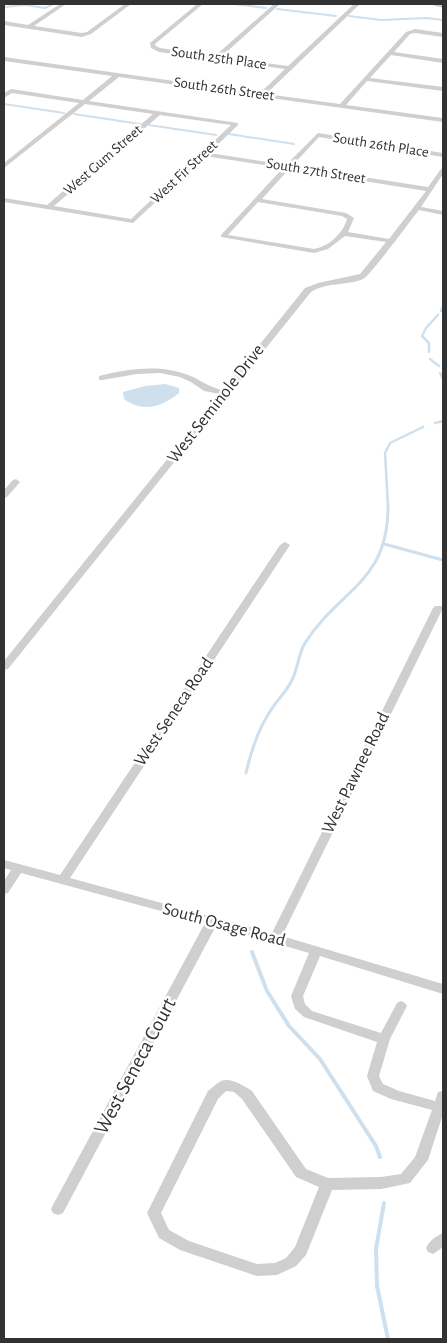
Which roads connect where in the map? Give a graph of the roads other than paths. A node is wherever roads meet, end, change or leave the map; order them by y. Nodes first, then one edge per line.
1 (63, 4) edge
2 (128, 4) edge
3 (200, 4) edge
4 (277, 4) edge
5 (357, 4) edge
6 (431, 4) edge
7 (443, 6) edge
8 (4, 23) edge
9 (29, 27) junction
10 (443, 35) edge
11 (389, 53) junction
12 (216, 58) junction
13 (4, 59) edge
14 (443, 61) edge
15 (289, 68) junction
16 (117, 74) junction
17 (365, 79) junction
18 (443, 89) edge
19 (262, 94) junction
20 (4, 96) edge
21 (84, 102) junction
22 (342, 105) junction
23 (158, 113) junction
24 (442, 118) edge
25 (203, 154) junction
26 (443, 155) edge
27 (4, 166) edge
28 (290, 167) junction
29 (443, 170) edge
30 (428, 189) junction
31 (4, 200) edge
32 (256, 200) junction
33 (49, 207) junction
34 (417, 208) junction
35 (443, 212) edge
36 (341, 234) junction
37 (388, 243) junction
38 (102, 378) dead end
39 (226, 393) junction
40 (16, 482) dead end
41 (4, 495) edge
42 (285, 545) dead end
43 (438, 608) dead end
44 (4, 667) edge
45 (4, 864) edge
46 (18, 868) junction
47 (63, 880) junction
48 (4, 890) edge
49 (212, 922) junction
50 (274, 938) junction
51 (316, 951) junction
52 (443, 989) edge
53 (401, 1006) dead end
54 (384, 1039) junction
55 (442, 1104) edge
56 (328, 1184) junction
57 (58, 1209) dead end

1 - 9 street
2 - 9 street
3 - 12 street, South 25th Place
4 - 12 street
5 - 15 street
6 - 7 street
8 - 9 street
10 - 11 street
11 - 14 street
11 - 17 street
12 - 15 street, South 25th Place
13 - 16 street, South 26th Street
15 - 19 street
16 - 19 street, South 26th Street
16 - 21 street
17 - 18 street
17 - 22 street
19 - 22 street, South 26th Street
20 - 21 street
21 - 23 street
21 - 27 street
22 - 24 street, South 26th Street
23 - 25 street, West Fir Street
23 - 33 street, West Gum Street
25 - 28 street, South 27th Street
25 - 33 street, West Fir Street
26 - 28 street, South 26th Place
28 - 30 street, South 27th Street
28 - 32 street
29 - 30 street, West Seminole Drive
30 - 34 street, West Seminole Drive
31 - 33 street
32 - 36 street
32 - 36 street
34 - 35 street
34 - 37 street, West Seminole Drive
36 - 37 street
37 - 39 street, West Seminole Drive
38 - 39 street
39 - 44 street, West Seminole Drive
40 - 41 street
42 - 47 street, West Seneca Road
43 - 50 street, West Pawnee Road
45 - 46 street, South Osage Road
46 - 47 street, South Osage Road
46 - 48 street
47 - 49 street, South Osage Road
49 - 50 street, South Osage Road
49 - 57 street, West Seneca Court
50 - 51 street, South Osage Road
51 - 52 street, South Osage Road
51 - 54 street
53 - 54 street
54 - 55 street
55 - 56 street
56 - 56 street

